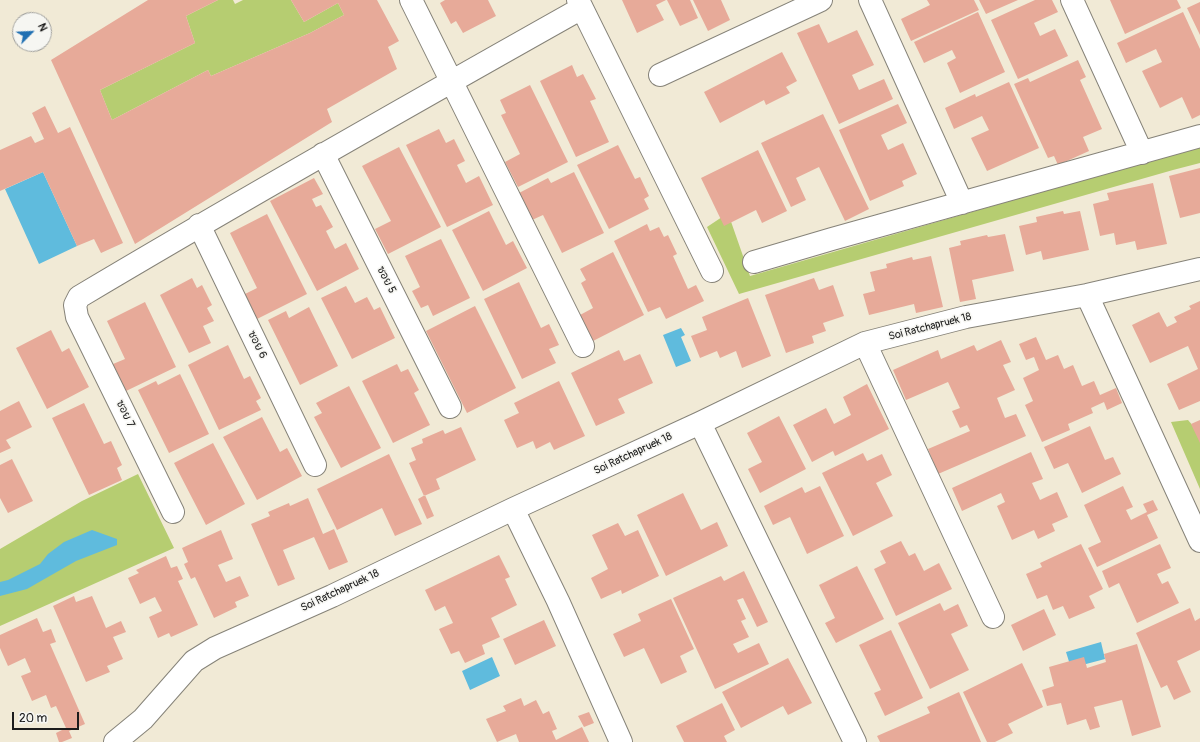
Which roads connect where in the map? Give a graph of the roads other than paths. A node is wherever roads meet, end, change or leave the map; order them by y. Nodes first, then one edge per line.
1 (411, 0) edge
2 (821, 0) edge
3 (870, 0) edge
4 (1072, 0) edge
5 (580, 4) edge
6 (660, 75) dead end
7 (452, 81) junction
8 (1200, 136) edge
9 (1142, 153) junction
10 (323, 154) junction
11 (962, 203) junction
12 (199, 225) junction
13 (754, 262) dead end
14 (1200, 269) edge
15 (712, 272) dead end
16 (1087, 295) junction
17 (865, 344) junction
18 (583, 346) dead end
19 (450, 407) dead end
20 (700, 424) junction
21 (315, 465) dead end
22 (513, 509) junction
23 (173, 512) dead end
24 (1200, 541) edge
25 (993, 617) dead end
26 (114, 742) edge
27 (621, 742) edge
28 (855, 742) edge

1 - 7 street
2 - 6 street
3 - 11 street
4 - 9 street
5 - 7 street
5 - 15 street
7 - 10 street
7 - 18 street
8 - 9 street
9 - 11 street
10 - 12 street
10 - 19 street, ซอย 5
11 - 13 street
12 - 21 street, ซอย 6
12 - 23 street, ซอย 7
14 - 16 street, Soi Ratchapruek 18
16 - 17 street, Soi Ratchapruek 18
16 - 24 street
17 - 20 street, Soi Ratchapruek 18
17 - 25 street
20 - 22 street, Soi Ratchapruek 18
20 - 28 street
22 - 26 street, Soi Ratchapruek 18
22 - 27 street

